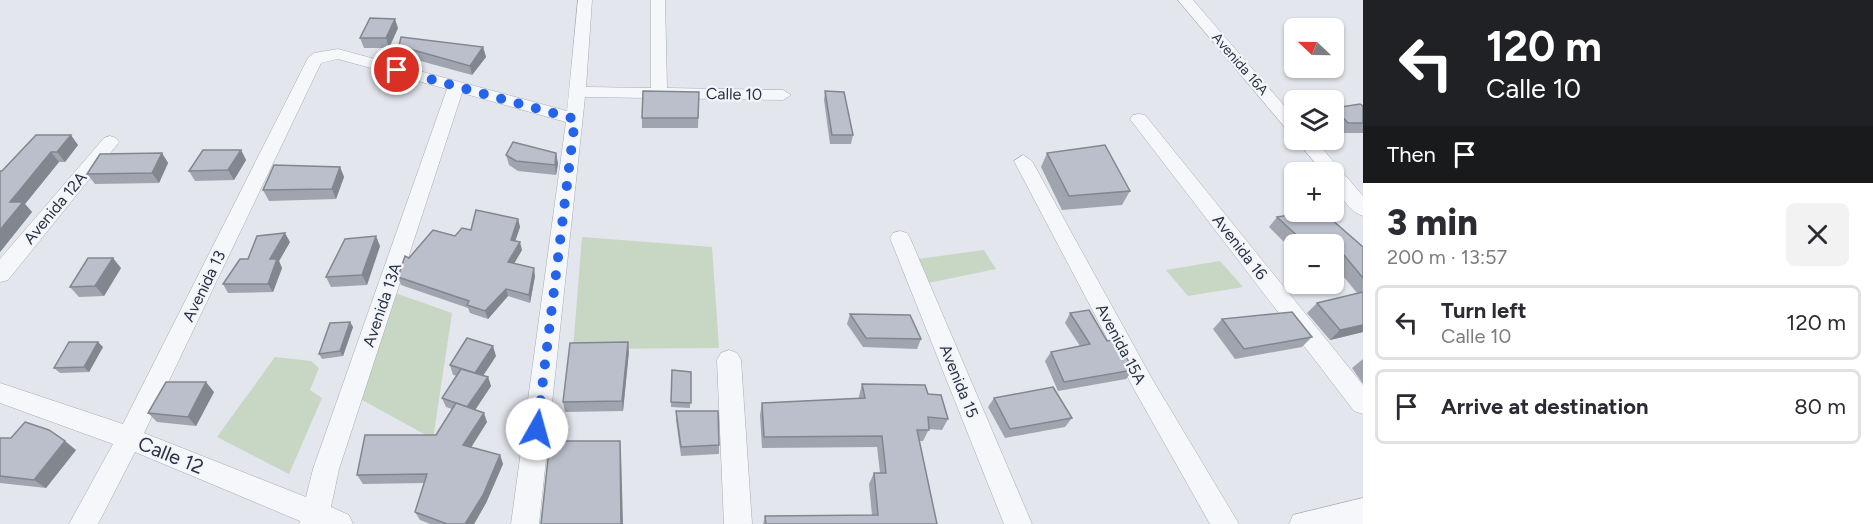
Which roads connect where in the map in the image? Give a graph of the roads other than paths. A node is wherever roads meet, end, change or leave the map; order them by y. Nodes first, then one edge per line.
1 (585, 0) edge
2 (658, 0) edge
3 (1185, 0) edge
4 (456, 87) junction
5 (577, 92) junction
6 (659, 93) junction
7 (783, 95) dead end
8 (1284, 115) edge
9 (575, 119) junction
10 (1139, 119) dead end
11 (110, 142) dead end
12 (1313, 150) edge
13 (1023, 161) dead end
14 (1324, 162) edge
15 (1344, 186) edge
16 (1363, 209) edge
17 (900, 238) dead end
18 (0, 274) edge
19 (729, 360) dead end
20 (0, 393) edge
21 (1363, 404) edge
22 (129, 438) junction
23 (1363, 512) edge
24 (323, 520) edge
25 (83, 524) edge
26 (525, 524) edge
27 (738, 524) edge
28 (1017, 524) edge
29 (1225, 524) edge
30 (1303, 524) edge

1 - 5 street
2 - 6 street
3 - 8 street, Avenida 16A
4 - 9 street
4 - 22 street, Avenida 13
4 - 24 street, Avenida 13A
5 - 6 street, Calle 10
5 - 9 street
6 - 7 street, Calle 10
9 - 26 street
10 - 21 street, Avenida 16
11 - 18 street, Avenida 12A
12 - 14 street
13 - 29 street, Avenida 15A
15 - 16 street
17 - 28 street, Avenida 15
19 - 27 street
20 - 22 street, Calle 12
22 - 24 street, Calle 12
22 - 25 street, Avenida 13
23 - 30 street

